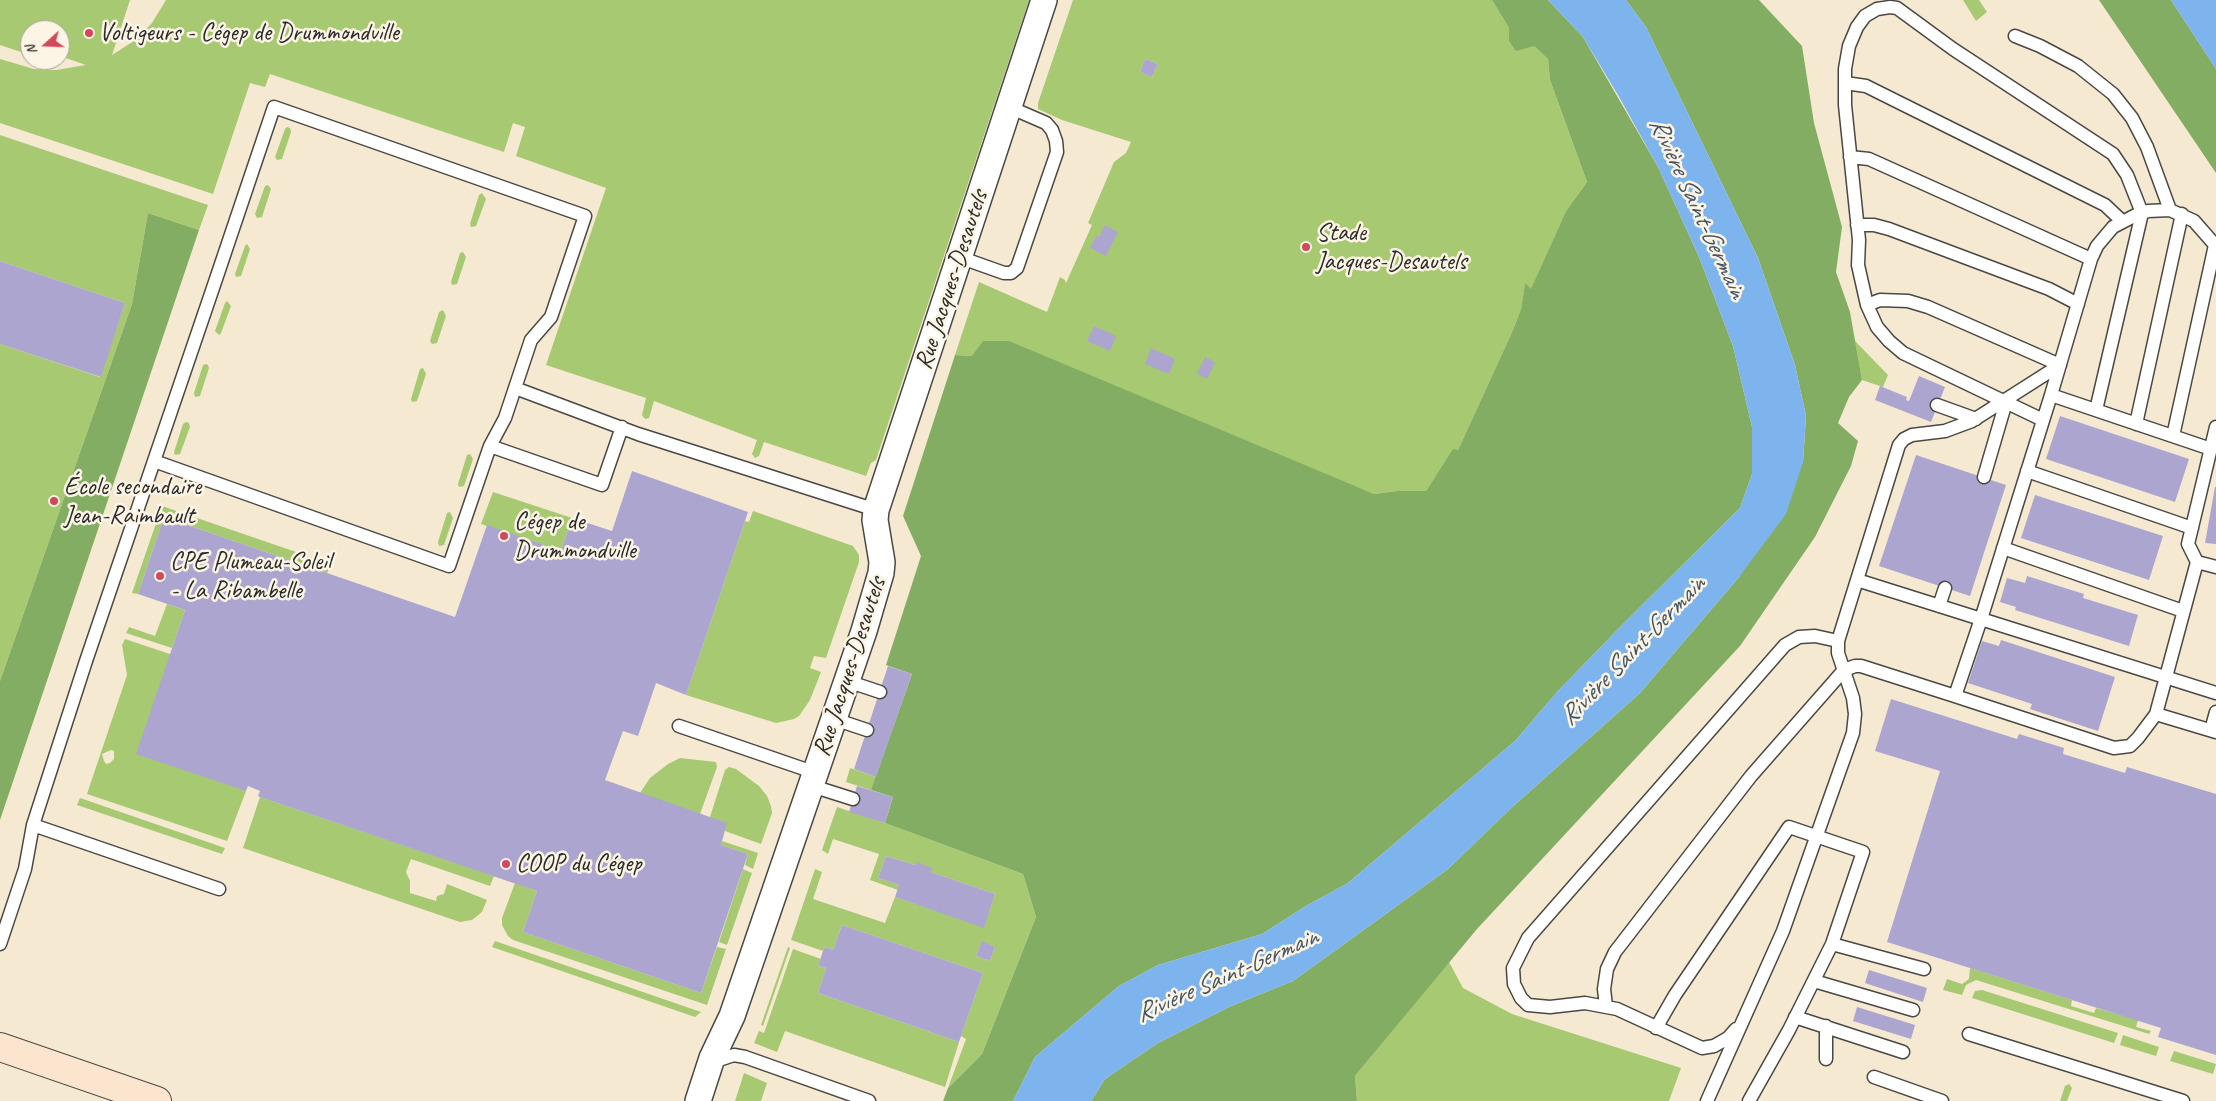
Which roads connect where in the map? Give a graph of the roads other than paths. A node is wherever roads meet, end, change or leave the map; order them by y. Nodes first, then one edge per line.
1 (1044, 0) edge
2 (2015, 36) dead end
3 (1845, 83) junction
4 (1009, 107) junction
5 (1850, 157) junction
6 (2176, 212) junction
7 (2142, 213) junction
8 (2122, 221) junction
9 (1857, 225) junction
10 (2215, 246) edge
11 (959, 257) junction
12 (2091, 258) junction
13 (2078, 304) junction
14 (1867, 305) junction
15 (2060, 365) junction
16 (515, 388) junction
17 (2051, 395) junction
18 (2006, 402) junction
19 (1938, 405) dead end
20 (2096, 410) junction
21 (1976, 419) junction
22 (2043, 420) junction
23 (2136, 424) junction
24 (2216, 427) edge
25 (622, 428) junction
26 (2173, 436) junction
27 (490, 446) junction
28 (2212, 449) junction
29 (154, 461) junction
30 (2027, 471) junction
31 (1984, 477) dead end
32 (876, 510) junction
33 (2192, 528) junction
34 (2003, 548) junction
35 (2197, 562) junction
36 (2216, 567) edge
37 (1858, 580) junction
38 (1945, 588) dead end
39 (1940, 606) junction
40 (2183, 611) junction
41 (1980, 619) junction
42 (1838, 641) junction
43 (1844, 670) junction
44 (2166, 677) junction
45 (847, 681) junction
46 (880, 692) dead end
47 (2216, 693) edge
48 (1955, 696) junction
49 (2216, 712) edge
50 (2156, 714) junction
51 (834, 719) junction
52 (680, 726) dead end
53 (867, 730) dead end
54 (2214, 731) edge
55 (814, 779) junction
56 (853, 799) dead end
57 (33, 825) junction
58 (1816, 836) junction
59 (219, 889) dead end
60 (0, 944) edge
61 (1832, 944) junction
62 (1924, 969) dead end
63 (1814, 981) junction
64 (1606, 1006) junction
65 (1913, 1010) dead end
66 (1795, 1017) junction
67 (1742, 1021) junction
68 (1826, 1026) junction
69 (1656, 1028) junction
70 (1969, 1034) dead end
71 (0, 1047) edge
72 (1903, 1052) dead end
73 (712, 1058) junction
74 (1826, 1059) dead end
75 (1874, 1077) dead end
76 (157, 1101) edge
77 (698, 1101) edge
78 (869, 1101) edge
79 (1707, 1101) edge
80 (1749, 1101) edge
81 (1942, 1101) edge
82 (2184, 1101) edge

1 - 4 street, Rue Jacques-Desautels
2 - 6 lane
3 - 5 lane
3 - 7 lane
3 - 8 lane
4 - 11 street, Rue Jacques-Desautels
4 - 11 lane
5 - 9 lane
5 - 12 lane
6 - 7 lane
6 - 10 lane
6 - 23 lane
7 - 8 lane
7 - 20 lane
8 - 12 lane
9 - 13 lane
9 - 14 lane
10 - 26 lane
11 - 32 street, Rue Jacques-Desautels
12 - 13 lane
13 - 15 lane
14 - 15 lane
14 - 18 lane
15 - 17 lane
15 - 18 lane
16 - 25 lane
16 - 27 lane
16 - 29 lane
17 - 20 lane
17 - 22 lane
18 - 21 lane
18 - 22 lane
18 - 31 lane
19 - 21 lane
20 - 23 lane
21 - 37 lane
22 - 30 lane
23 - 26 lane
24 - 28 lane
25 - 27 lane
25 - 32 lane
26 - 28 lane
27 - 29 lane
28 - 33 lane
29 - 57 lane
30 - 33 lane
30 - 34 lane
32 - 45 street, Rue Jacques-Desautels
33 - 35 lane
34 - 40 lane
34 - 41 lane
35 - 36 lane
35 - 40 lane
37 - 39 lane
37 - 42 lane
38 - 39 lane
39 - 41 lane
40 - 44 lane
41 - 44 lane
41 - 48 lane
42 - 43 lane
42 - 64 lane
43 - 48 lane
43 - 58 lane
43 - 64 lane
44 - 47 lane
44 - 50 lane
45 - 46 lane
45 - 51 street, Rue Jacques-Desautels
48 - 50 lane
49 - 54 lane
50 - 54 lane
51 - 53 lane
51 - 55 street, Rue Jacques-Desautels
52 - 55 lane
55 - 56 lane
55 - 73 street, Rue Jacques-Desautels
57 - 59 lane
57 - 60 lane
58 - 61 lane
58 - 67 lane
58 - 69 lane
61 - 62 lane
61 - 63 lane
63 - 65 lane
63 - 66 lane
64 - 69 lane
66 - 68 lane
66 - 80 lane
67 - 69 lane
67 - 79 lane
68 - 72 lane
68 - 74 lane
70 - 82 lane
71 - 76 street
73 - 77 street, Rue Jacques-Desautels
73 - 78 lane
75 - 81 lane

